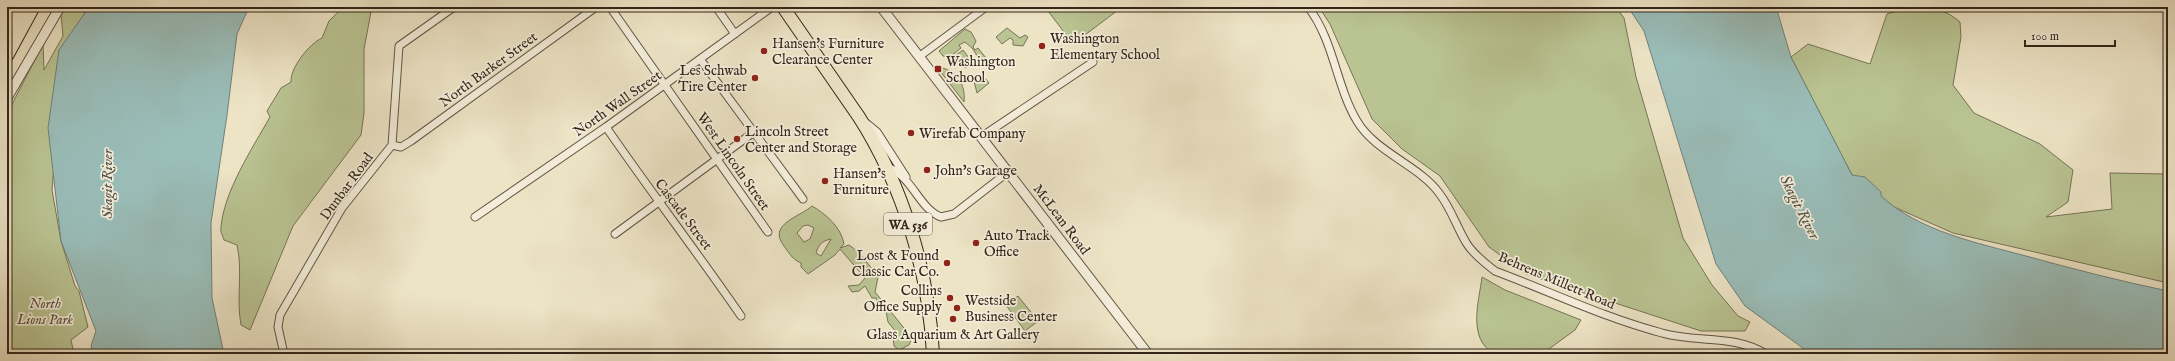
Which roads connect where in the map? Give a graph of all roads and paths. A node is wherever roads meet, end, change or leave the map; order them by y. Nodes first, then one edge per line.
1 (19, 7) edge
2 (32, 7) edge
3 (60, 7) edge
4 (454, 7) edge
5 (596, 7) edge
6 (610, 7) edge
7 (716, 7) edge
8 (772, 7) edge
9 (783, 7) edge
10 (881, 7) edge
11 (986, 7) edge
12 (1308, 7) edge
13 (7, 30) edge
14 (735, 34) junction
15 (7, 55) edge
16 (920, 56) junction
17 (700, 59) junction
18 (1093, 62) dead end
19 (664, 85) junction
20 (7, 98) edge
21 (859, 117) junction
22 (606, 127) junction
23 (754, 132) junction
24 (981, 137) junction
25 (392, 145) junction
26 (716, 158) junction
27 (887, 170) junction
28 (1008, 172) junction
29 (908, 181) junction
30 (804, 199) dead end
31 (657, 202) junction
32 (475, 217) dead end
33 (768, 232) dead end
34 (615, 234) dead end
35 (741, 316) dead end
36 (284, 354) edge
37 (933, 354) edge
38 (1148, 354) edge
39 (1766, 354) edge

1 - 13 highway
2 - 15 highway
3 - 20 street
4 - 25 street, Dunbar Road
5 - 25 street, North Barker Street
6 - 19 street, West Lincoln Street
7 - 14 street
8 - 14 street, North Wall Street
9 - 21 main road, WA 536
10 - 16 street, McLean Road
11 - 16 street
12 - 39 street, Behrens Millett Road
14 - 17 street, North Wall Street
16 - 24 street, McLean Road
17 - 19 street, North Wall Street
17 - 23 street
18 - 24 street
19 - 22 street, North Wall Street
19 - 26 street, West Lincoln Street
21 - 27 main road, WA 536
21 - 29 street
22 - 31 street, Cascade Street
22 - 32 street, North Wall Street
23 - 26 street
23 - 30 street
24 - 28 street, McLean Road
25 - 36 street, Dunbar Road
26 - 31 street
26 - 33 street, West Lincoln Street
27 - 29 street
27 - 37 main road, WA 536
28 - 29 street
28 - 38 street, McLean Road
31 - 34 street
31 - 35 street, Cascade Street

